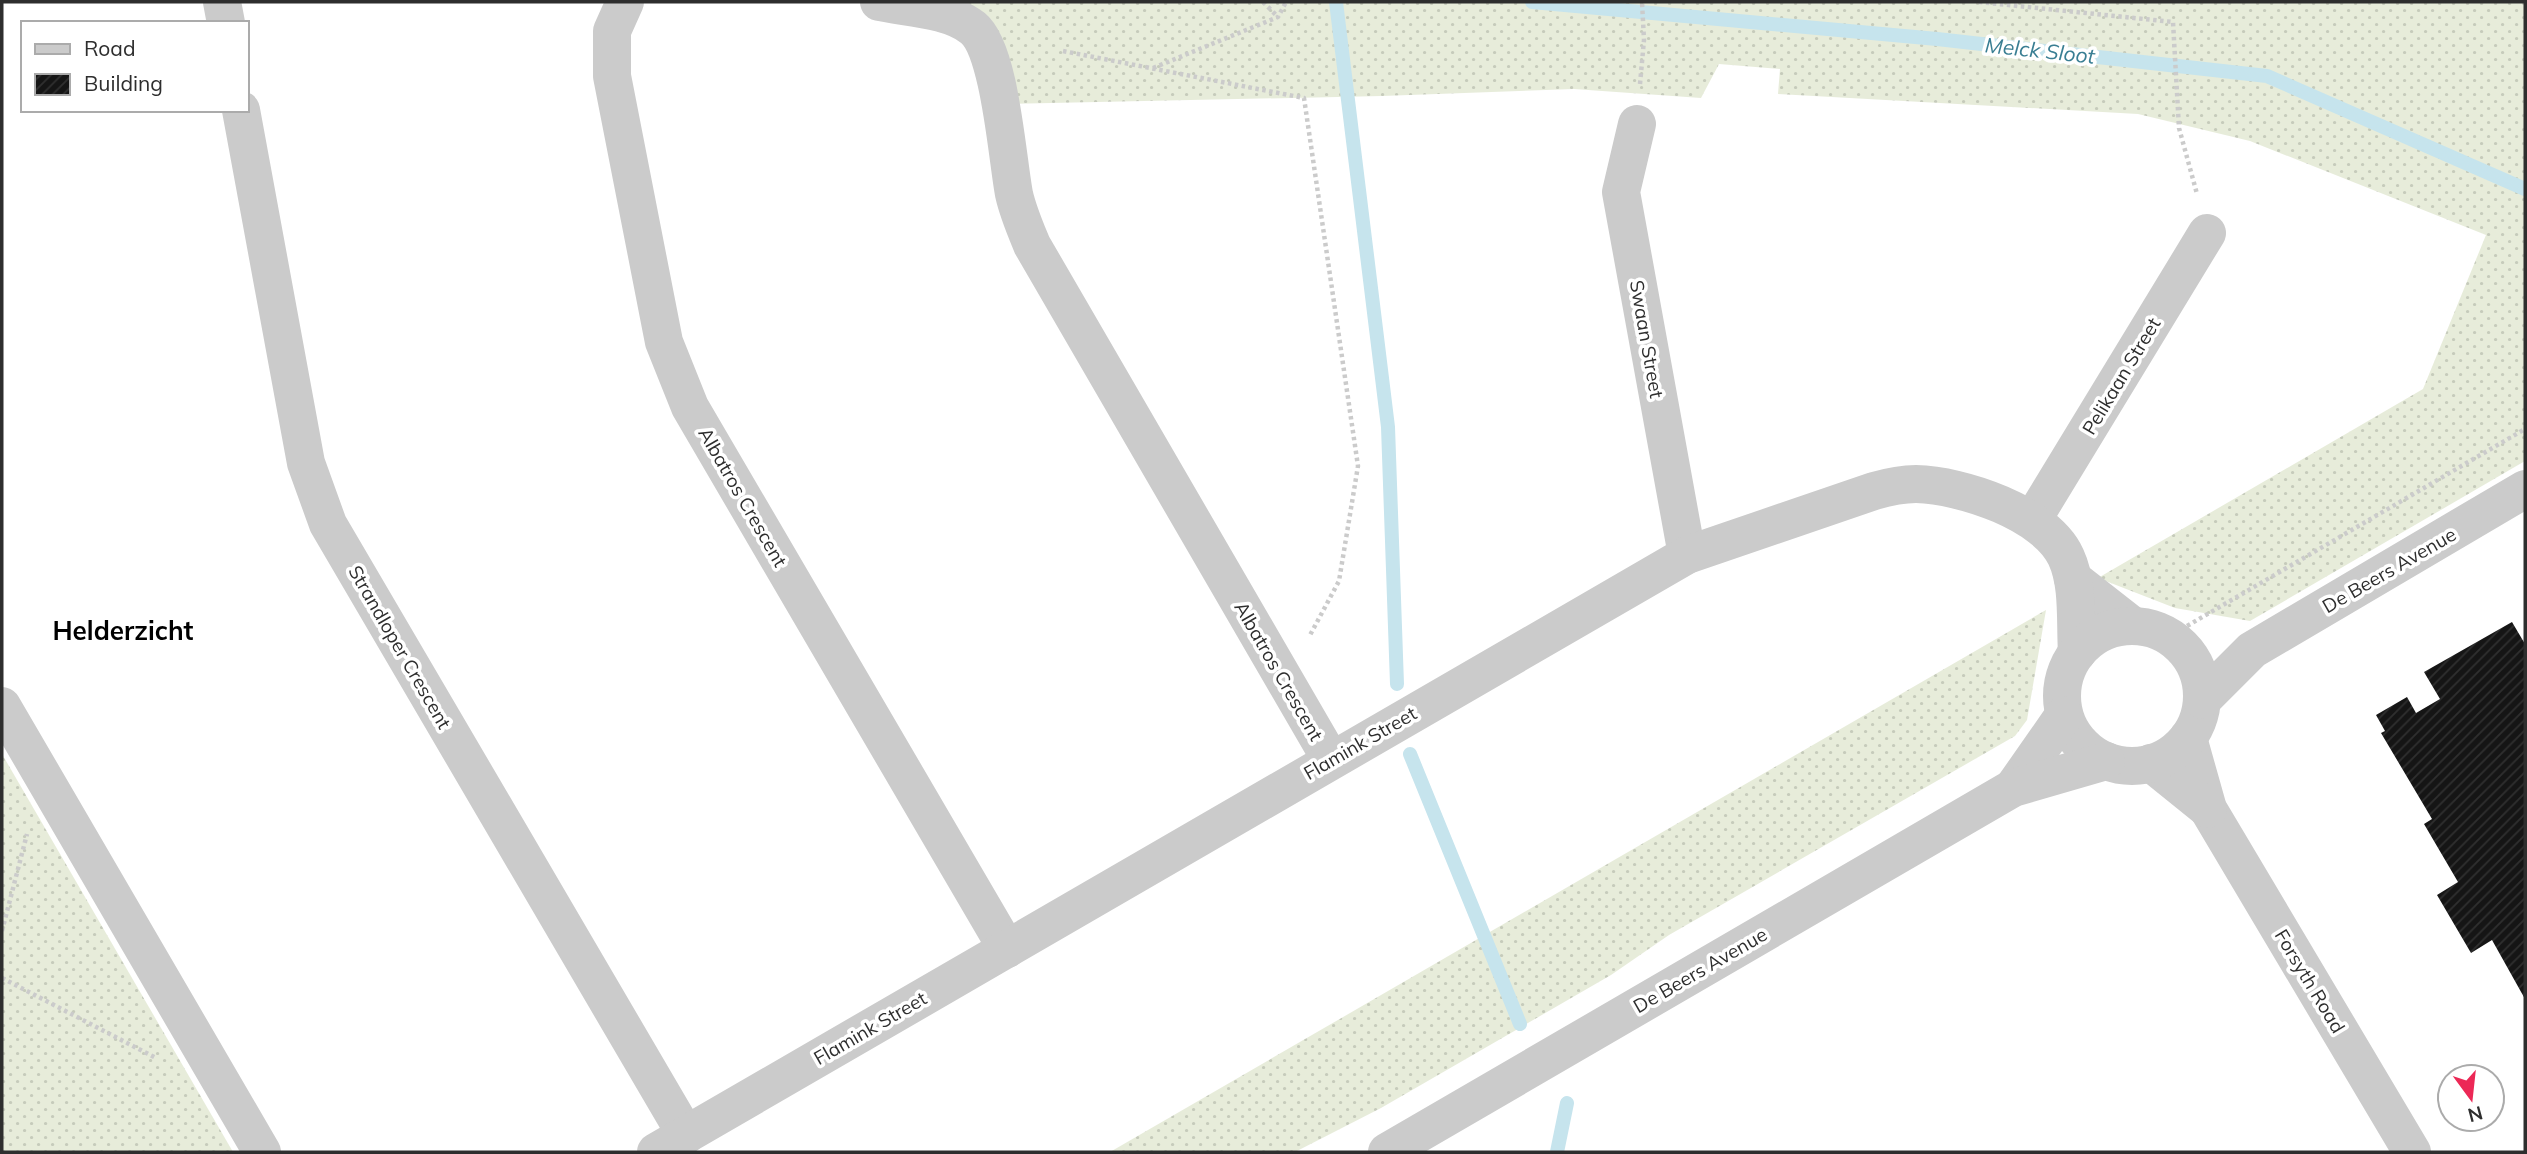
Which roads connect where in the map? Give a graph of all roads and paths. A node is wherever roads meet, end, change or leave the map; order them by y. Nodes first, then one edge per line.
1 (222, 2) edge
2 (625, 2) edge
3 (879, 2) edge
4 (1263, 2) edge
5 (1286, 2) edge
6 (1642, 2) edge
7 (1979, 2) edge
8 (1278, 17) junction
9 (226, 21) edge
10 (1063, 51) dead end
11 (1153, 68) junction
12 (241, 112) edge
13 (1637, 124) joint
14 (2207, 233) joint
15 (2525, 429) edge
16 (2525, 489) edge
17 (2033, 519) junction
18 (1687, 555) junction
19 (2073, 579) junction
20 (2163, 640) junction
21 (2252, 650) junction
22 (2077, 653) junction
23 (1278, 669) junction
24 (2202, 700) junction
25 (2, 706) edge
26 (2064, 715) junction
27 (2188, 738) junction
28 (1331, 760) junction
29 (2106, 761) junction
30 (2151, 763) junction
31 (2013, 788) junction
32 (2207, 809) junction
33 (29, 826) dead end
34 (2, 932) edge
35 (1007, 949) junction
36 (2, 978) edge
37 (203, 1051) junction
38 (671, 1143) edge
39 (262, 1152) edge
40 (1387, 1152) edge
41 (2412, 1152) edge

1 - 9 street
2 - 35 street, Albatros Crescent
3 - 23 street, Albatros Crescent
4 - 8 path
5 - 8 path
6 - 13 path
7 - 14 path
8 - 11 path
10 - 11 path
11 - 23 path
12 - 38 street, Strandloper Crescent
13 - 18 street, Swaan Street
14 - 17 street, Pelikaan Street
15 - 20 path
16 - 21 street, De Beers Avenue
17 - 18 street, Flamink Street
17 - 19 street, Flamink Street
18 - 28 street, Flamink Street
19 - 20 street, Flamink Street
19 - 22 street, Flamink Street
20 - 21 street, De Beers Avenue
20 - 22 street
20 - 24 street
21 - 24 street, De Beers Avenue
22 - 26 street
23 - 28 street, Albatros Crescent
24 - 27 street
25 - 37 street
26 - 29 street
26 - 31 street, De Beers Avenue
27 - 30 street
27 - 32 street, Forsyth Road
28 - 35 street, Flamink Street
29 - 30 street
29 - 31 street, De Beers Avenue
30 - 32 street, Forsyth Road
31 - 40 street, De Beers Avenue
32 - 41 street, Forsyth Road
33 - 34 path
35 - 38 street, Flamink Street
36 - 37 path
37 - 39 street

